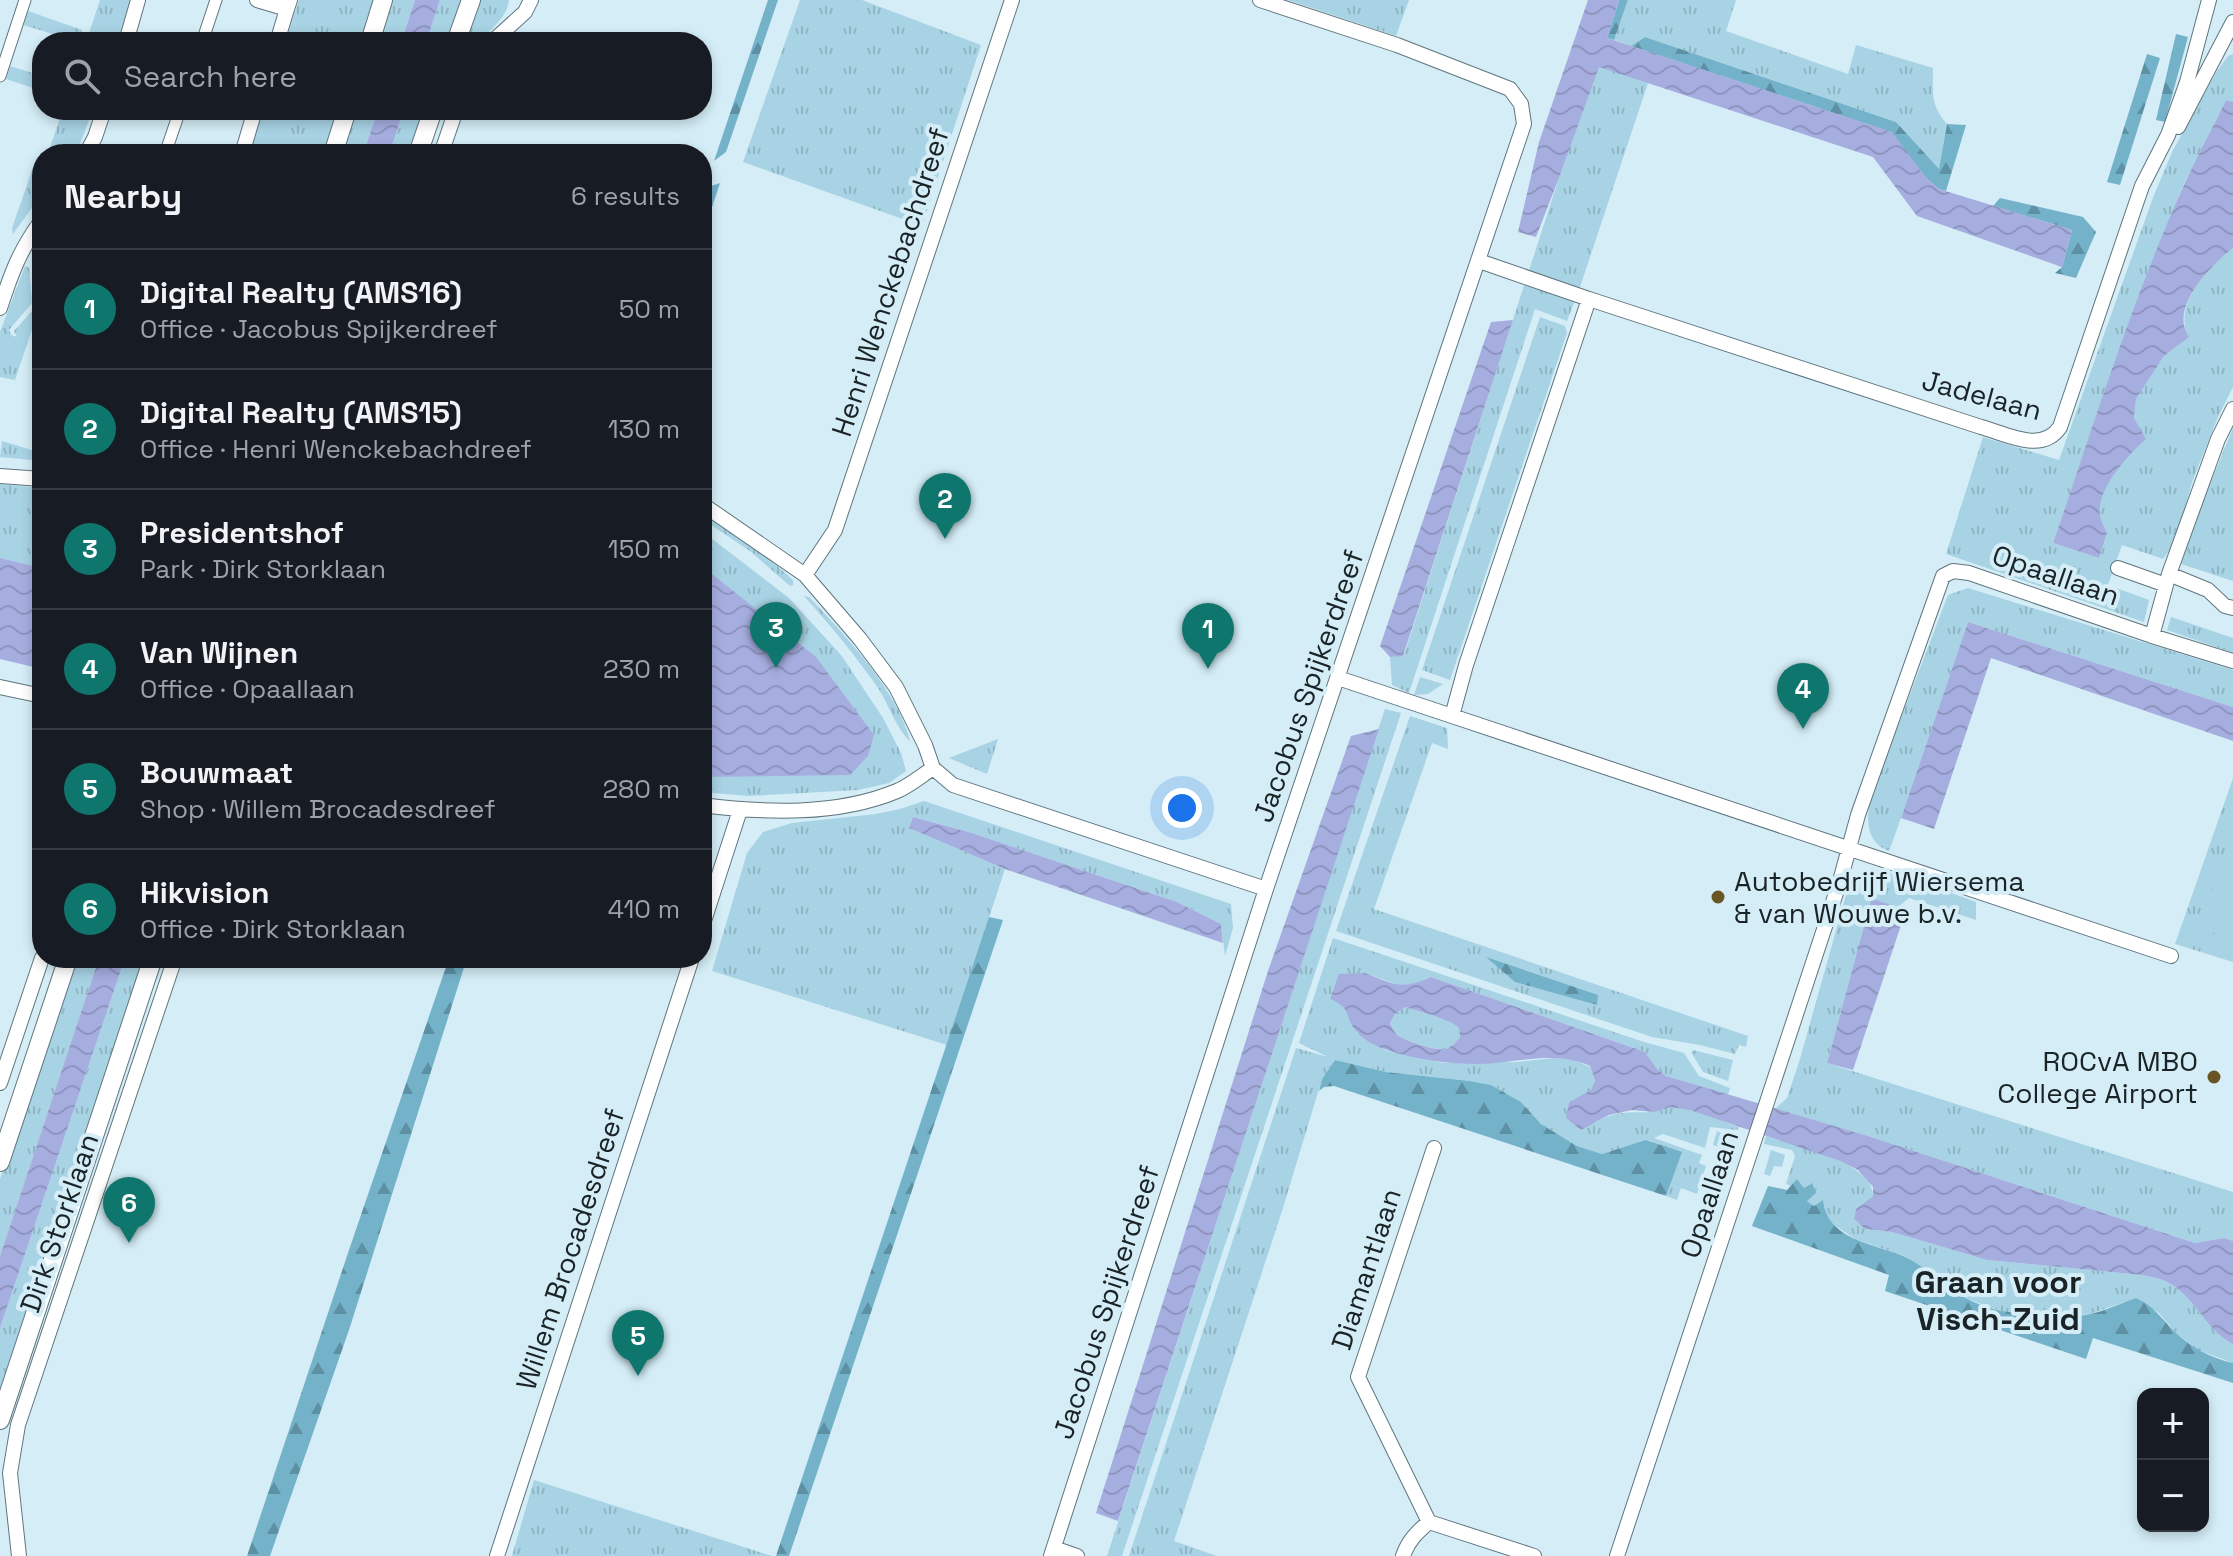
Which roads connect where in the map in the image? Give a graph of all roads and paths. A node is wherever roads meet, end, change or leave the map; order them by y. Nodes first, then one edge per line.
1 (25, 0) edge
2 (138, 0) edge
3 (216, 0) edge
4 (257, 0) edge
5 (383, 0) edge
6 (471, 0) edge
7 (531, 0) edge
8 (1012, 0) edge
9 (1260, 0) edge
10 (2209, 0) edge
11 (288, 4) edge
12 (2233, 22) edge
13 (129, 32) edge
14 (205, 32) edge
15 (280, 32) edge
16 (373, 32) edge
17 (460, 32) edge
18 (503, 32) edge
19 (0, 76) edge
20 (101, 120) edge
21 (177, 120) edge
22 (252, 120) edge
23 (344, 120) edge
24 (430, 120) edge
25 (453, 120) edge
26 (2168, 135) junction
27 (91, 144) edge
28 (168, 144) edge
29 (245, 144) edge
30 (336, 144) edge
31 (421, 144) edge
32 (444, 144) edge
33 (32, 234) edge
34 (1479, 261) junction
35 (1589, 299) junction
36 (0, 308) edge
37 (2233, 409) edge
38 (0, 476) edge
39 (32, 478) edge
40 (712, 511) edge
41 (2118, 568) dead end
42 (805, 575) junction
43 (2168, 580) junction
44 (2233, 608) edge
45 (2152, 636) junction
46 (2233, 661) edge
47 (1338, 678) junction
48 (0, 687) edge
49 (32, 694) edge
50 (1452, 716) junction
51 (933, 768) junction
52 (712, 806) edge
53 (740, 810) junction
54 (1850, 849) junction
55 (1266, 889) junction
56 (712, 896) edge
57 (2171, 956) dead end
58 (39, 968) edge
59 (65, 968) edge
60 (150, 968) edge
61 (172, 968) edge
62 (689, 968) edge
63 (0, 1083) edge
64 (1434, 1148) dead end
65 (0, 1162) edge
66 (0, 1420) edge
67 (1429, 1522) junction
68 (1052, 1552) edge
69 (19, 1556) edge
70 (497, 1556) edge
71 (1077, 1556) edge
72 (1403, 1556) edge
73 (1534, 1556) edge
74 (1617, 1556) edge

1 - 19 street
2 - 13 street
3 - 14 street
4 - 11 street
5 - 16 street
6 - 17 street
7 - 18 street
8 - 42 street, Henri Wenckebachdreef
9 - 34 street, Jacobus Spijkerdreef
10 - 26 street, Jadelaan
11 - 15 street
12 - 26 street, Jadelaan
20 - 27 street
21 - 28 street
22 - 29 street
23 - 30 street
24 - 31 street
25 - 32 street
26 - 35 street, Jadelaan
33 - 36 street
34 - 35 street, Jadelaan
34 - 47 street, Jacobus Spijkerdreef
35 - 50 street
37 - 43 street, Opaallaan
38 - 39 street
40 - 42 street
41 - 43 street, Opaallaan
42 - 51 street
43 - 44 street, Opaallaan
43 - 45 street, Opaallaan
45 - 46 street, Opaallaan
45 - 54 street, Opaallaan
47 - 50 street
47 - 55 street, Jacobus Spijkerdreef
48 - 49 street
50 - 54 street
51 - 53 street
51 - 55 street
52 - 53 street
53 - 56 street
54 - 57 street
54 - 74 street, Opaallaan
55 - 68 street, Jacobus Spijkerdreef
58 - 63 street
59 - 65 street
60 - 66 street
61 - 69 street, Dirk Storklaan
62 - 70 street, Willem Brocadesdreef
64 - 67 street, Diamantlaan
67 - 72 street
67 - 73 street
68 - 71 street

